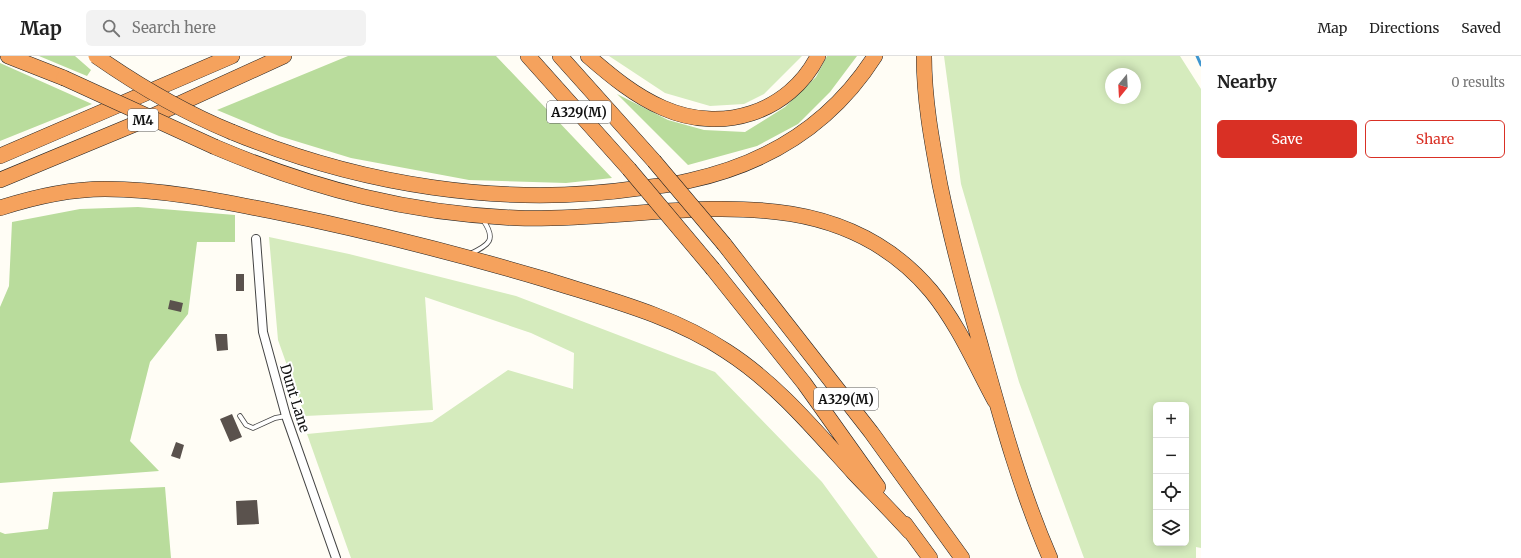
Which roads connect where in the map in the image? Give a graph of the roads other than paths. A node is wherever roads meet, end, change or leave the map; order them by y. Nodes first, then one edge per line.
1 (8, 56) edge
2 (96, 56) edge
3 (232, 56) edge
4 (284, 56) edge
5 (528, 56) edge
6 (560, 56) edge
7 (588, 56) edge
8 (818, 56) edge
9 (875, 56) edge
10 (924, 56) edge
11 (0, 156) edge
12 (0, 180) edge
13 (0, 208) edge
14 (481, 216) junction
15 (256, 239) dead end
16 (465, 256) junction
17 (995, 401) junction
18 (240, 416) dead end
19 (286, 416) junction
20 (910, 532) junction
21 (336, 558) edge
22 (930, 558) edge
23 (962, 558) edge
24 (1050, 558) edge

1 - 14 highway, bridge
2 - 9 highway, bridge
3 - 11 highway, M4
4 - 12 highway, M4
5 - 20 highway, A329(M), bridge
6 - 23 highway, A329(M), bridge
7 - 8 highway
10 - 17 highway
13 - 16 highway
14 - 16 lane
14 - 17 highway
15 - 19 street, Dunt Lane
16 - 20 highway
17 - 24 highway
18 - 19 lane
19 - 21 street, Dunt Lane
20 - 22 highway, A329(M)

